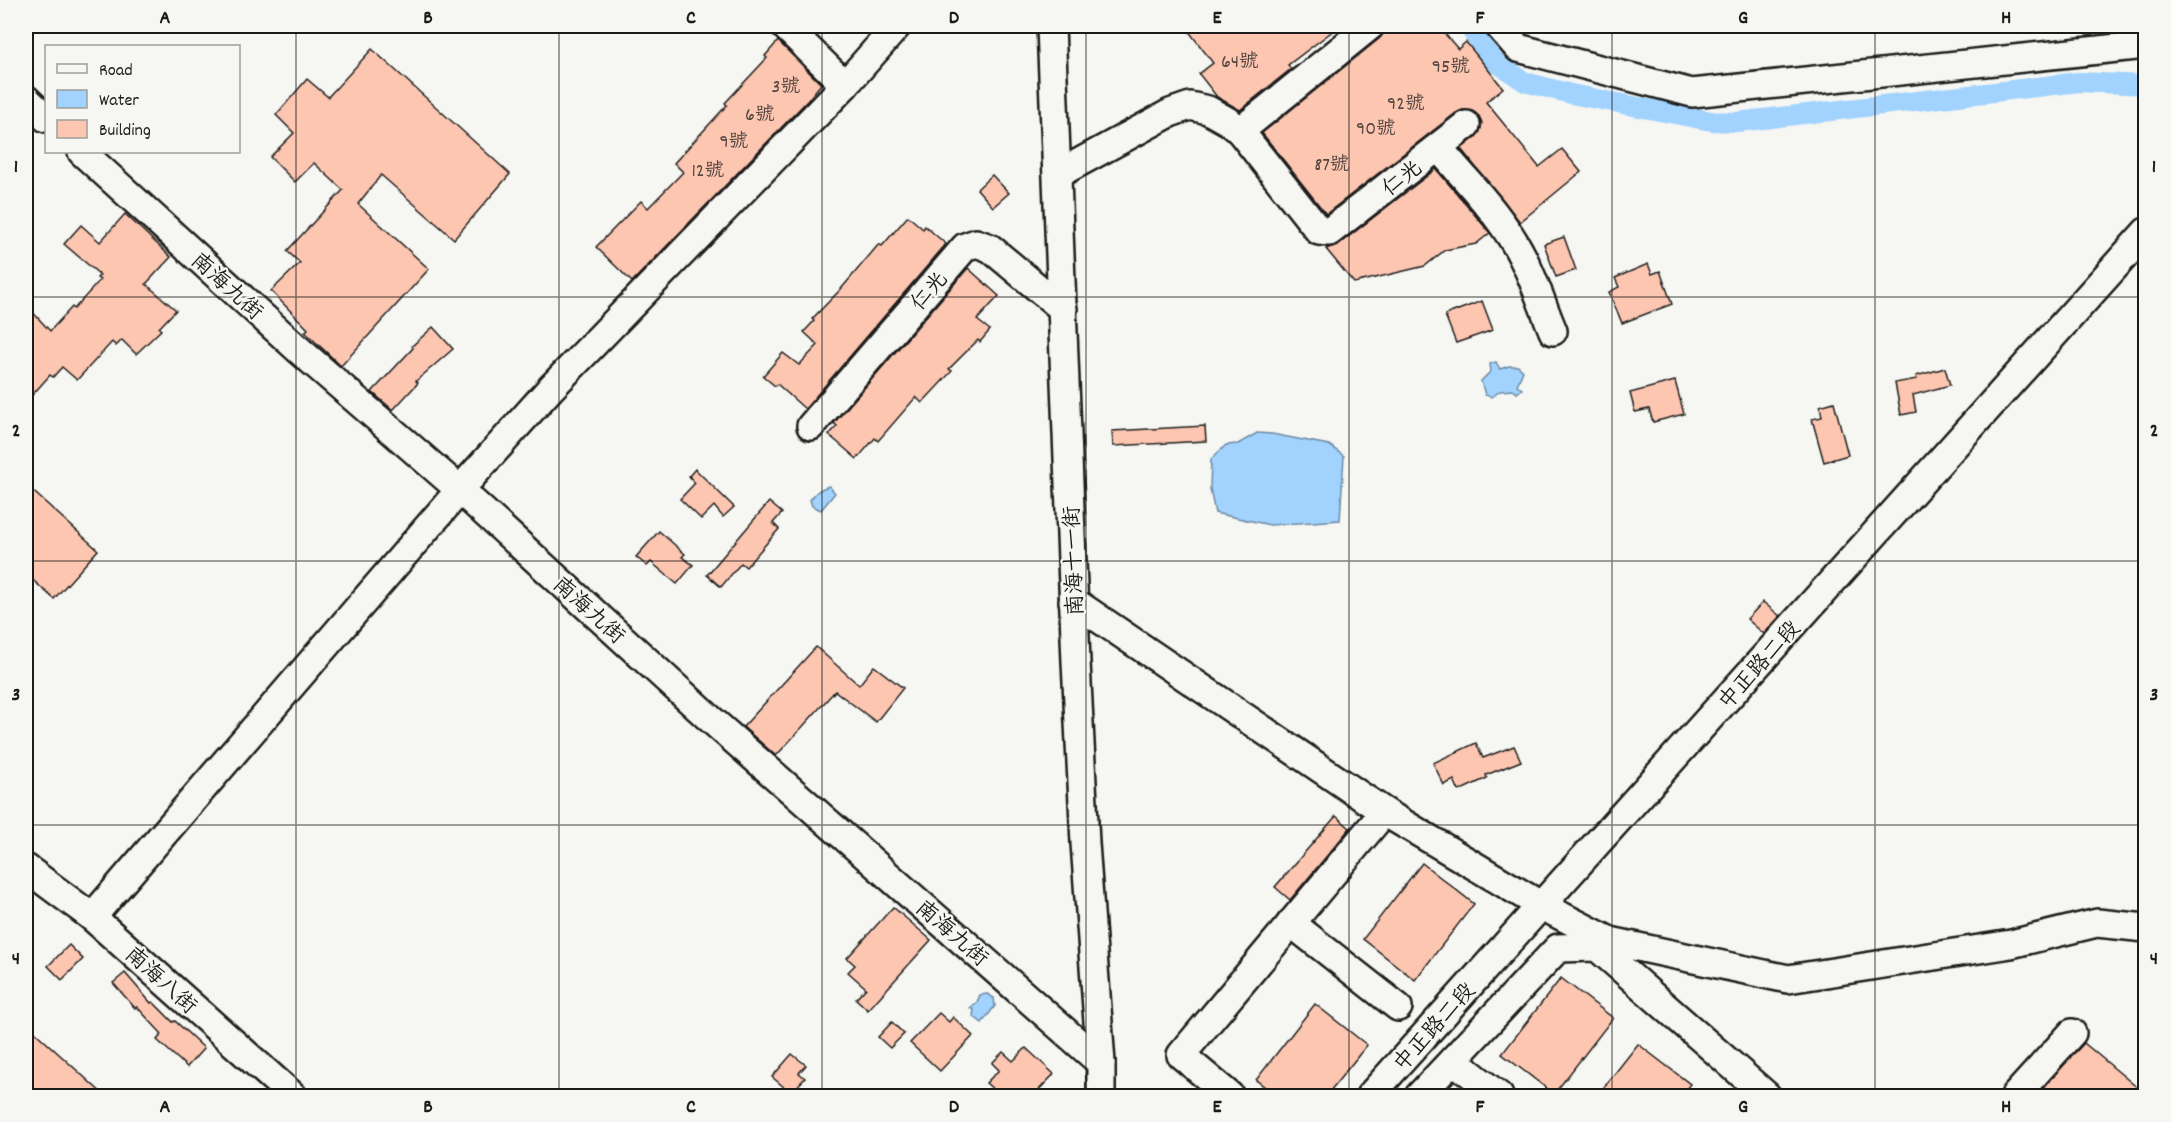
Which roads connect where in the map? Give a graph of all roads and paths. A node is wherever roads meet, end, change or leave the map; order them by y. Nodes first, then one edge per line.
1 (785, 26) edge
2 (897, 26) edge
3 (1051, 26) edge
4 (1370, 26) edge
5 (1499, 26) edge
6 (2145, 45) edge
7 (845, 85) junction
8 (26, 99) edge
9 (45, 117) edge
10 (1466, 125) dead end
11 (1240, 131) junction
12 (1438, 148) junction
13 (83, 153) edge
14 (1058, 174) junction
15 (2145, 232) edge
16 (1063, 309) junction
17 (1553, 331) dead end
18 (812, 426) dead end
19 (459, 490) junction
20 (1073, 601) junction
21 (1386, 813) junction
22 (26, 868) edge
23 (1542, 906) junction
24 (92, 917) junction
25 (1291, 923) junction
26 (2145, 928) edge
27 (1398, 1007) dead end
28 (2072, 1033) dead end
29 (1453, 1060) junction
30 (1101, 1063) junction
31 (293, 1096) edge
32 (1101, 1096) edge
33 (1230, 1096) edge
34 (1370, 1096) edge
35 (1419, 1096) edge
36 (1499, 1096) edge
37 (1767, 1096) edge
38 (2015, 1096) edge

1 - 7 street
2 - 7 street
3 - 14 street, 南海十一街
4 - 11 street
5 - 6 street
7 - 19 street
8 - 9 street
10 - 12 street, 仁光
11 - 12 street, 仁光
11 - 14 street, 仁光
12 - 17 street
13 - 19 street, 南海九街
14 - 16 street, 南海十一街
15 - 23 street, 中正路二段
16 - 18 street, 仁光
16 - 20 street, 南海十一街
19 - 24 street
19 - 30 street, 南海九街
20 - 21 street
20 - 30 street, 南海十一街
21 - 23 street
21 - 25 street
22 - 24 street, 南海八街
23 - 26 street
23 - 34 street, 中正路二段
24 - 31 street, 南海八街
25 - 27 street
25 - 33 street
28 - 38 street
29 - 35 street
29 - 36 street
29 - 37 street
30 - 32 street, 南海十一街

